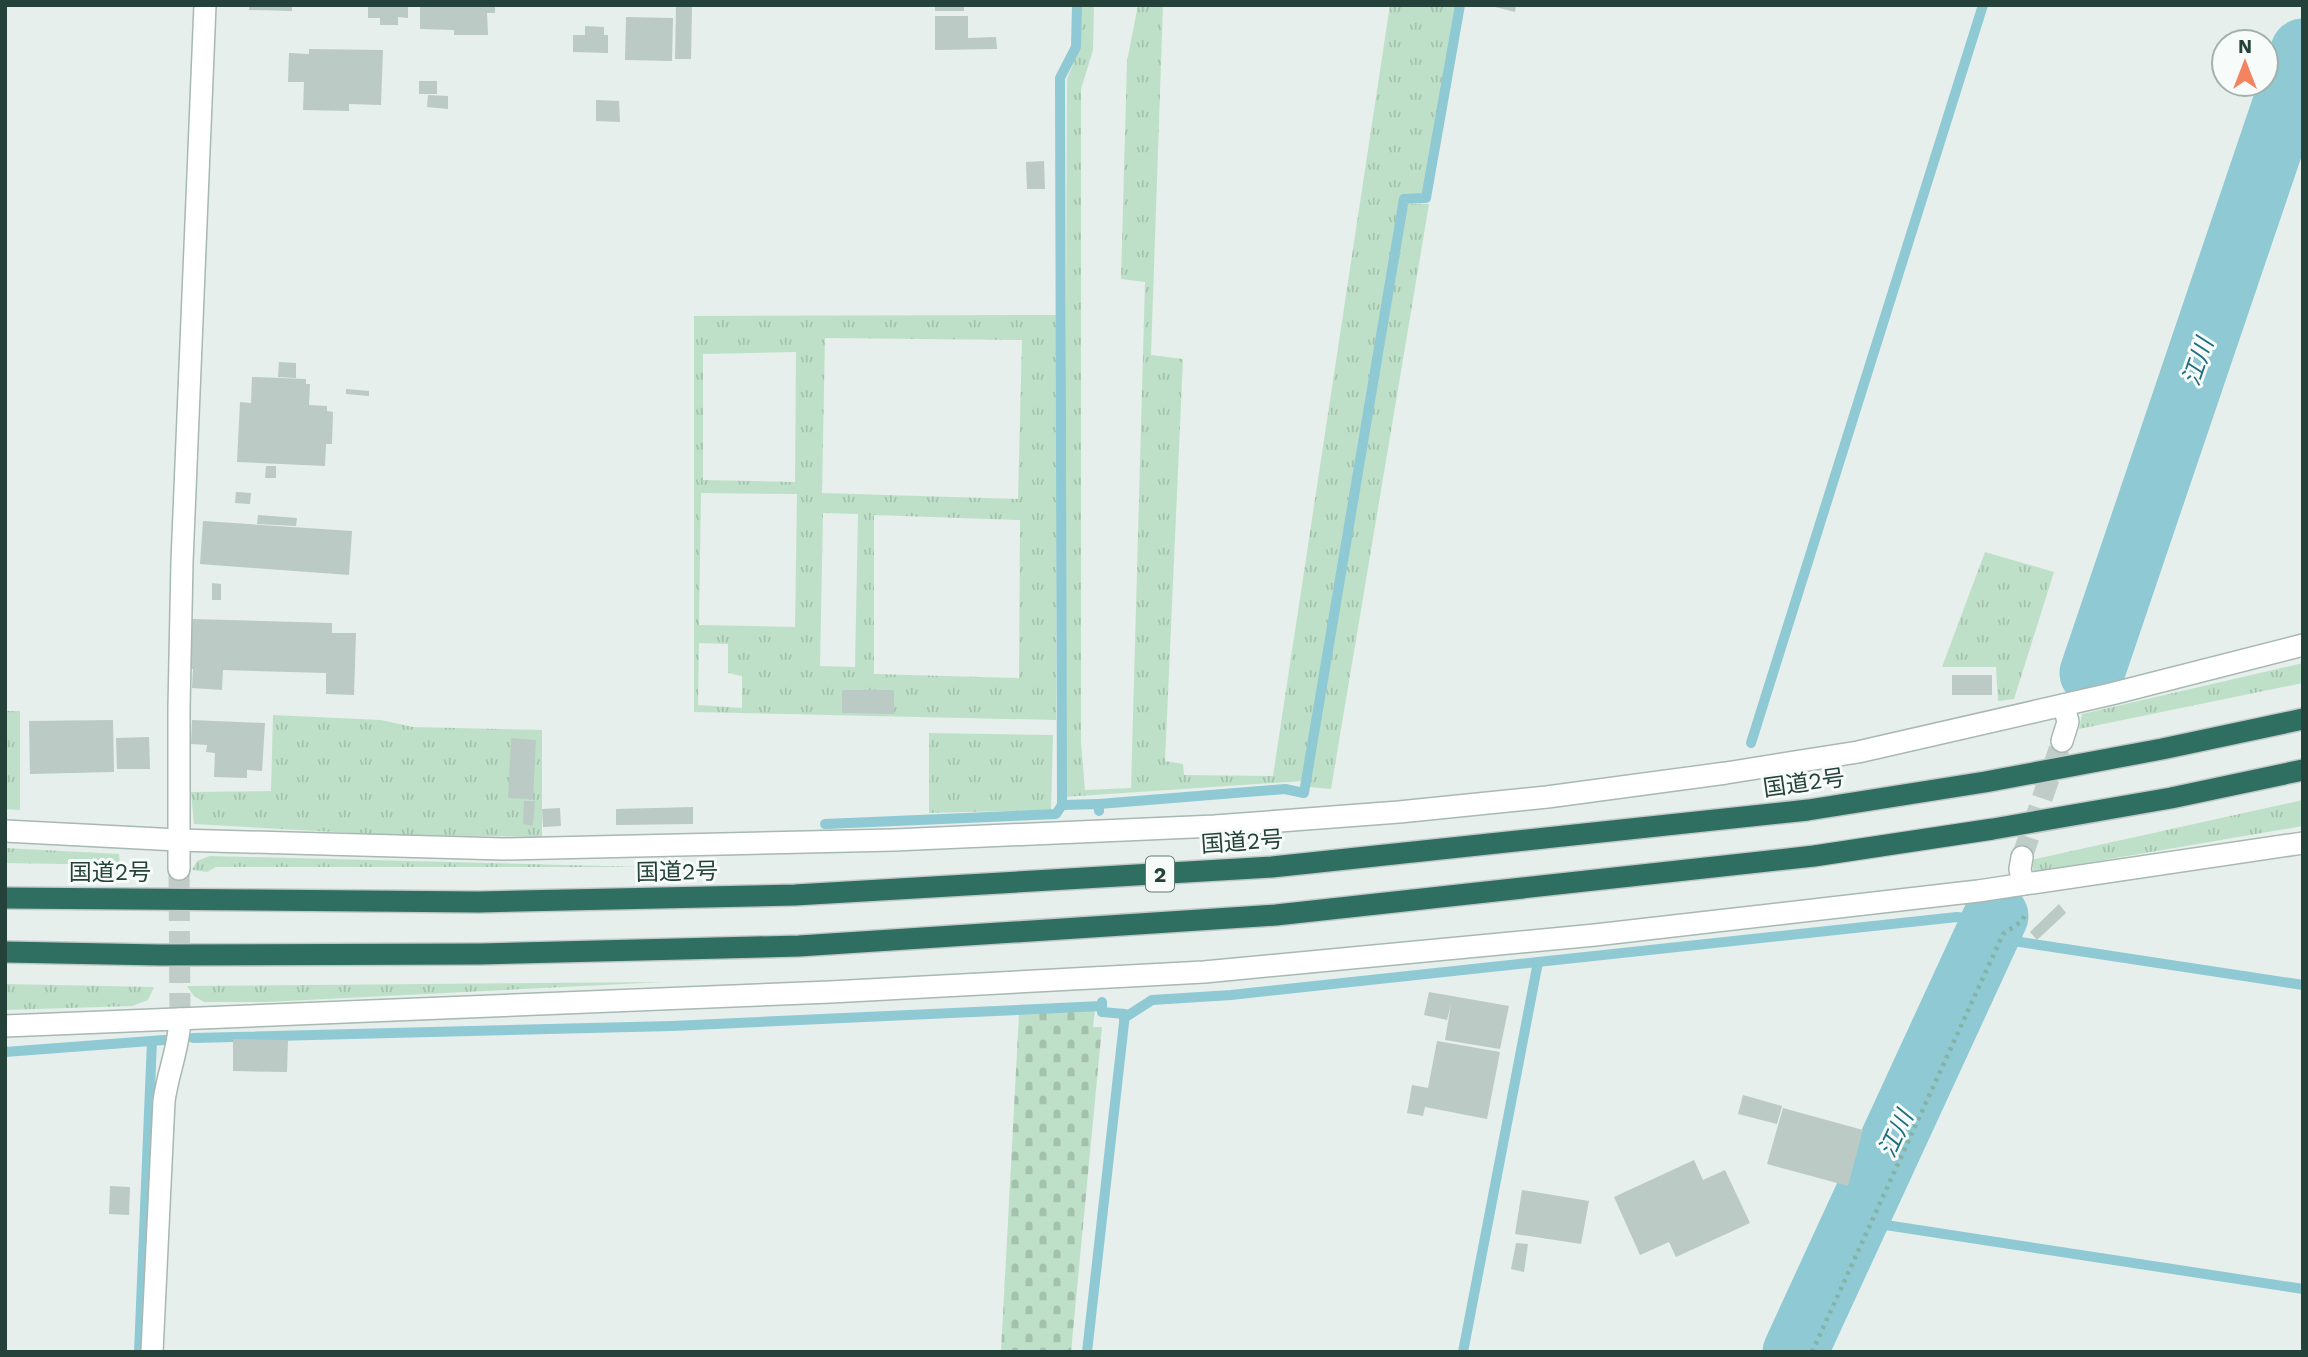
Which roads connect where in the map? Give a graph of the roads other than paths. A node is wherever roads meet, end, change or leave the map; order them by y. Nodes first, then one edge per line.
1 (205, 5) edge
2 (2303, 645) edge
3 (2064, 705) junction
4 (2303, 719) edge
5 (2062, 741) tunnel mouth
6 (2303, 770) edge
7 (5, 831) edge
8 (178, 840) junction
9 (2303, 843) edge
10 (2022, 856) tunnel mouth
11 (179, 869) tunnel mouth
12 (2023, 884) junction
13 (5, 898) edge
14 (5, 952) edge
15 (180, 1019) junction
16 (5, 1026) edge
17 (152, 1352) edge

1 - 8 street
2 - 3 street
3 - 5 street
3 - 8 street
4 - 13 highway, 国道2号 / 2
6 - 14 highway, 2
7 - 8 street
8 - 11 street
9 - 12 street
10 - 12 street
12 - 15 street
15 - 16 street
15 - 17 street

